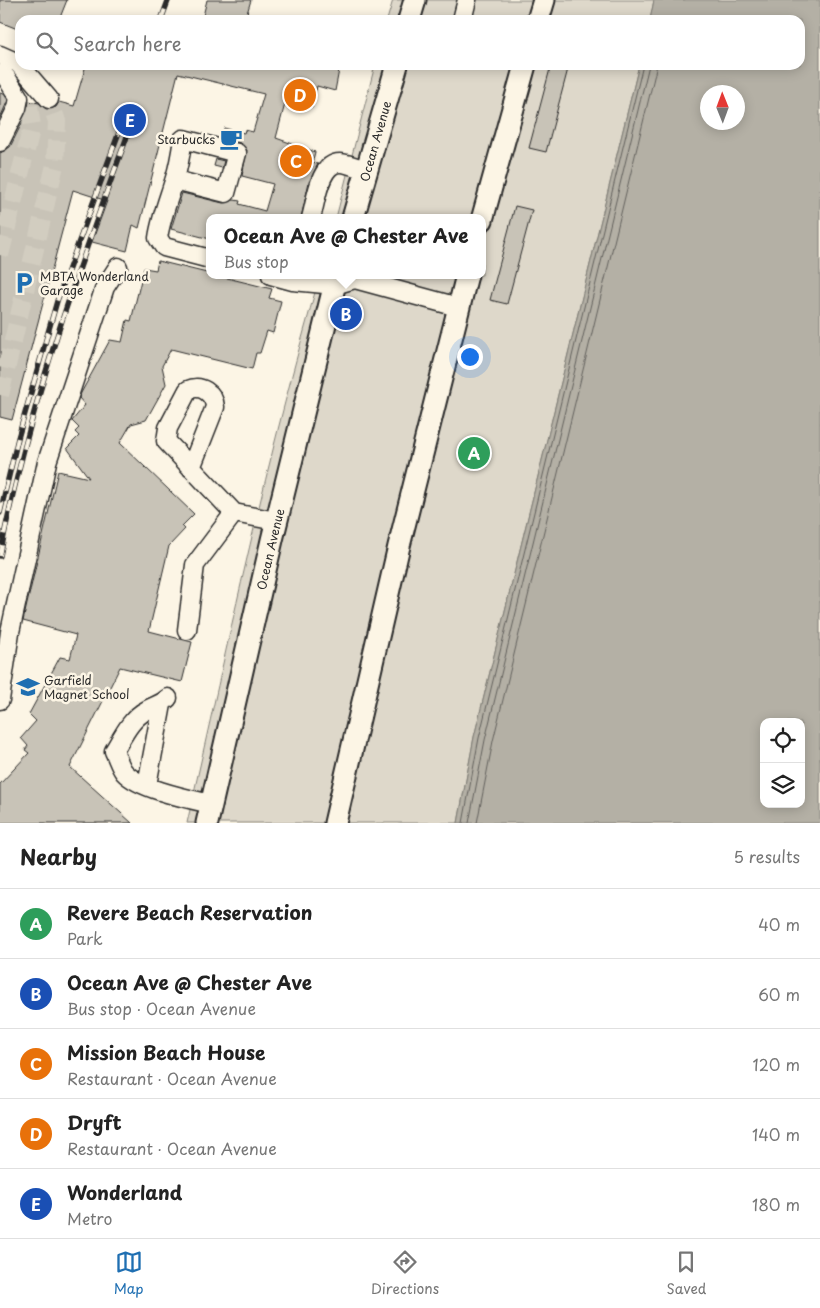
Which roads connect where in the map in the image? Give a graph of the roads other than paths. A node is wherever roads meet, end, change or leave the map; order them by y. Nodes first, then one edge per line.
1 (415, 0) edge
2 (467, 0) edge
3 (544, 0) edge
4 (410, 15) edge
5 (463, 15) edge
6 (540, 15) edge
7 (0, 55) edge
8 (15, 62) edge
9 (20, 70) edge
10 (24, 70) edge
11 (396, 70) edge
12 (524, 70) edge
13 (0, 74) edge
14 (50, 99) tunnel mouth
15 (28, 101) tunnel mouth
16 (0, 142) edge
17 (367, 170) junction
18 (175, 180) dead end
19 (312, 214) edge
20 (354, 214) edge
21 (484, 214) edge
22 (206, 258) edge
23 (118, 267) dead end
24 (314, 279) edge
25 (466, 279) edge
26 (336, 280) edge
27 (458, 306) junction
28 (191, 468) dead end
29 (234, 513) junction
30 (276, 521) junction
31 (187, 630) dead end
32 (0, 700) edge
33 (147, 785) junction
34 (209, 813) edge
35 (335, 823) edge

1 - 4 main road
2 - 5 street
3 - 6 main road
7 - 8 street
9 - 15 street
10 - 14 street
11 - 17 main road, Ocean Avenue
12 - 21 main road
13 - 16 street
17 - 19 street
17 - 20 main road, Ocean Avenue
18 - 22 street
23 - 32 street
24 - 26 street
25 - 27 main road
26 - 27 street
26 - 30 main road, Ocean Avenue
27 - 35 main road
28 - 29 street
29 - 30 street
29 - 31 street
30 - 34 main road, Ocean Avenue
33 - 33 street
33 - 34 street

